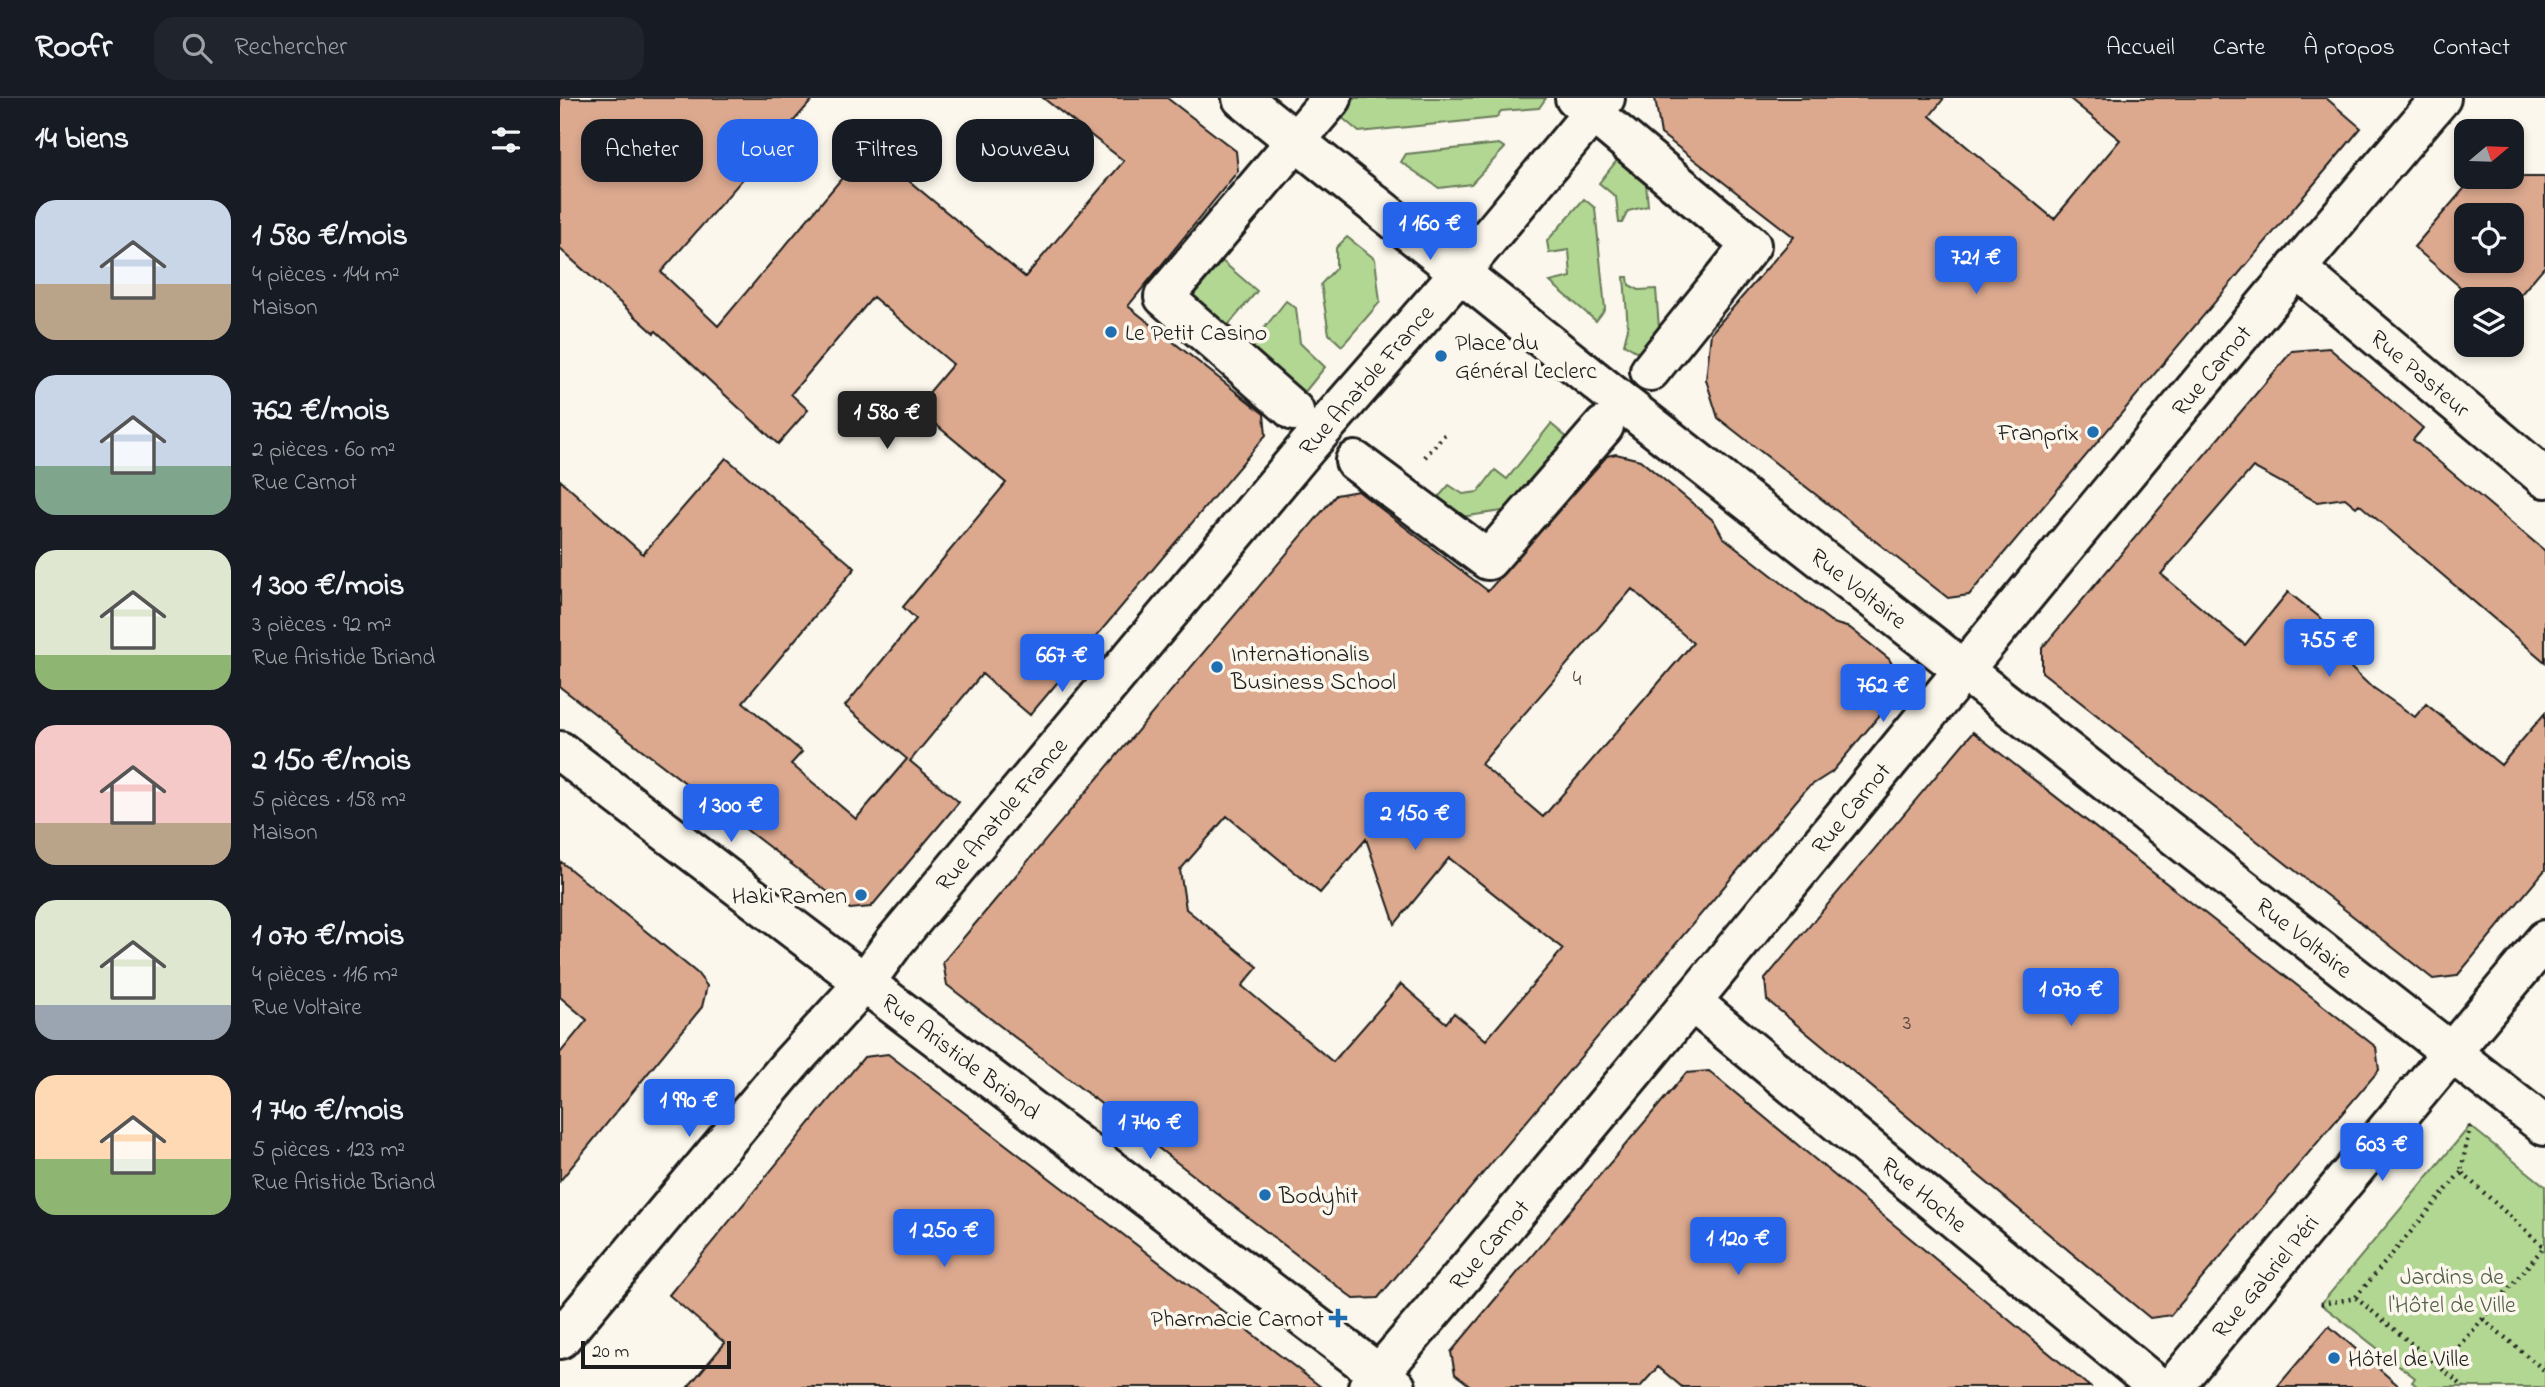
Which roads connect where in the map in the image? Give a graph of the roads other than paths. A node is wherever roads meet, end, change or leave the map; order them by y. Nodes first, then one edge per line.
1 (1242, 98) edge
2 (1332, 98) edge
3 (2441, 98) edge
4 (1591, 103) edge
5 (1297, 141) junction
6 (2295, 268) junction
7 (1461, 271) junction
8 (1650, 371) dead end
9 (1294, 411) dead end
10 (1604, 426) dead end
11 (1355, 461) dead end
12 (2545, 478) edge
13 (1966, 670) junction
14 (560, 751) edge
15 (2545, 940) edge
16 (866, 981) junction
17 (1690, 1001) junction
18 (2452, 1053) junction
19 (2545, 1126) edge
20 (560, 1339) edge
21 (1381, 1383) edge
22 (2158, 1387) edge
23 (2173, 1387) edge

1 - 5 street, Rue Voltaire
2 - 5 street
3 - 6 street, Rue Carnot
4 - 7 street, Rue Anatole France
4 - 8 street
5 - 7 street, Rue Voltaire
5 - 9 street
6 - 12 street, Rue Pasteur
6 - 13 street, Rue Carnot
7 - 13 street, Rue Voltaire
7 - 16 street, Rue Anatole France
10 - 11 street
13 - 17 street, Rue Carnot
13 - 18 street, Rue Voltaire
14 - 16 street, Rue Aristide Briand
15 - 18 street, Rue Gabriel Péri
16 - 20 street, Rue Anatole France
16 - 21 street, Rue Aristide Briand
17 - 21 street, Rue Carnot
17 - 22 street, Rue Hoche
18 - 19 street, Rue Voltaire
18 - 23 street, Rue Gabriel Péri

